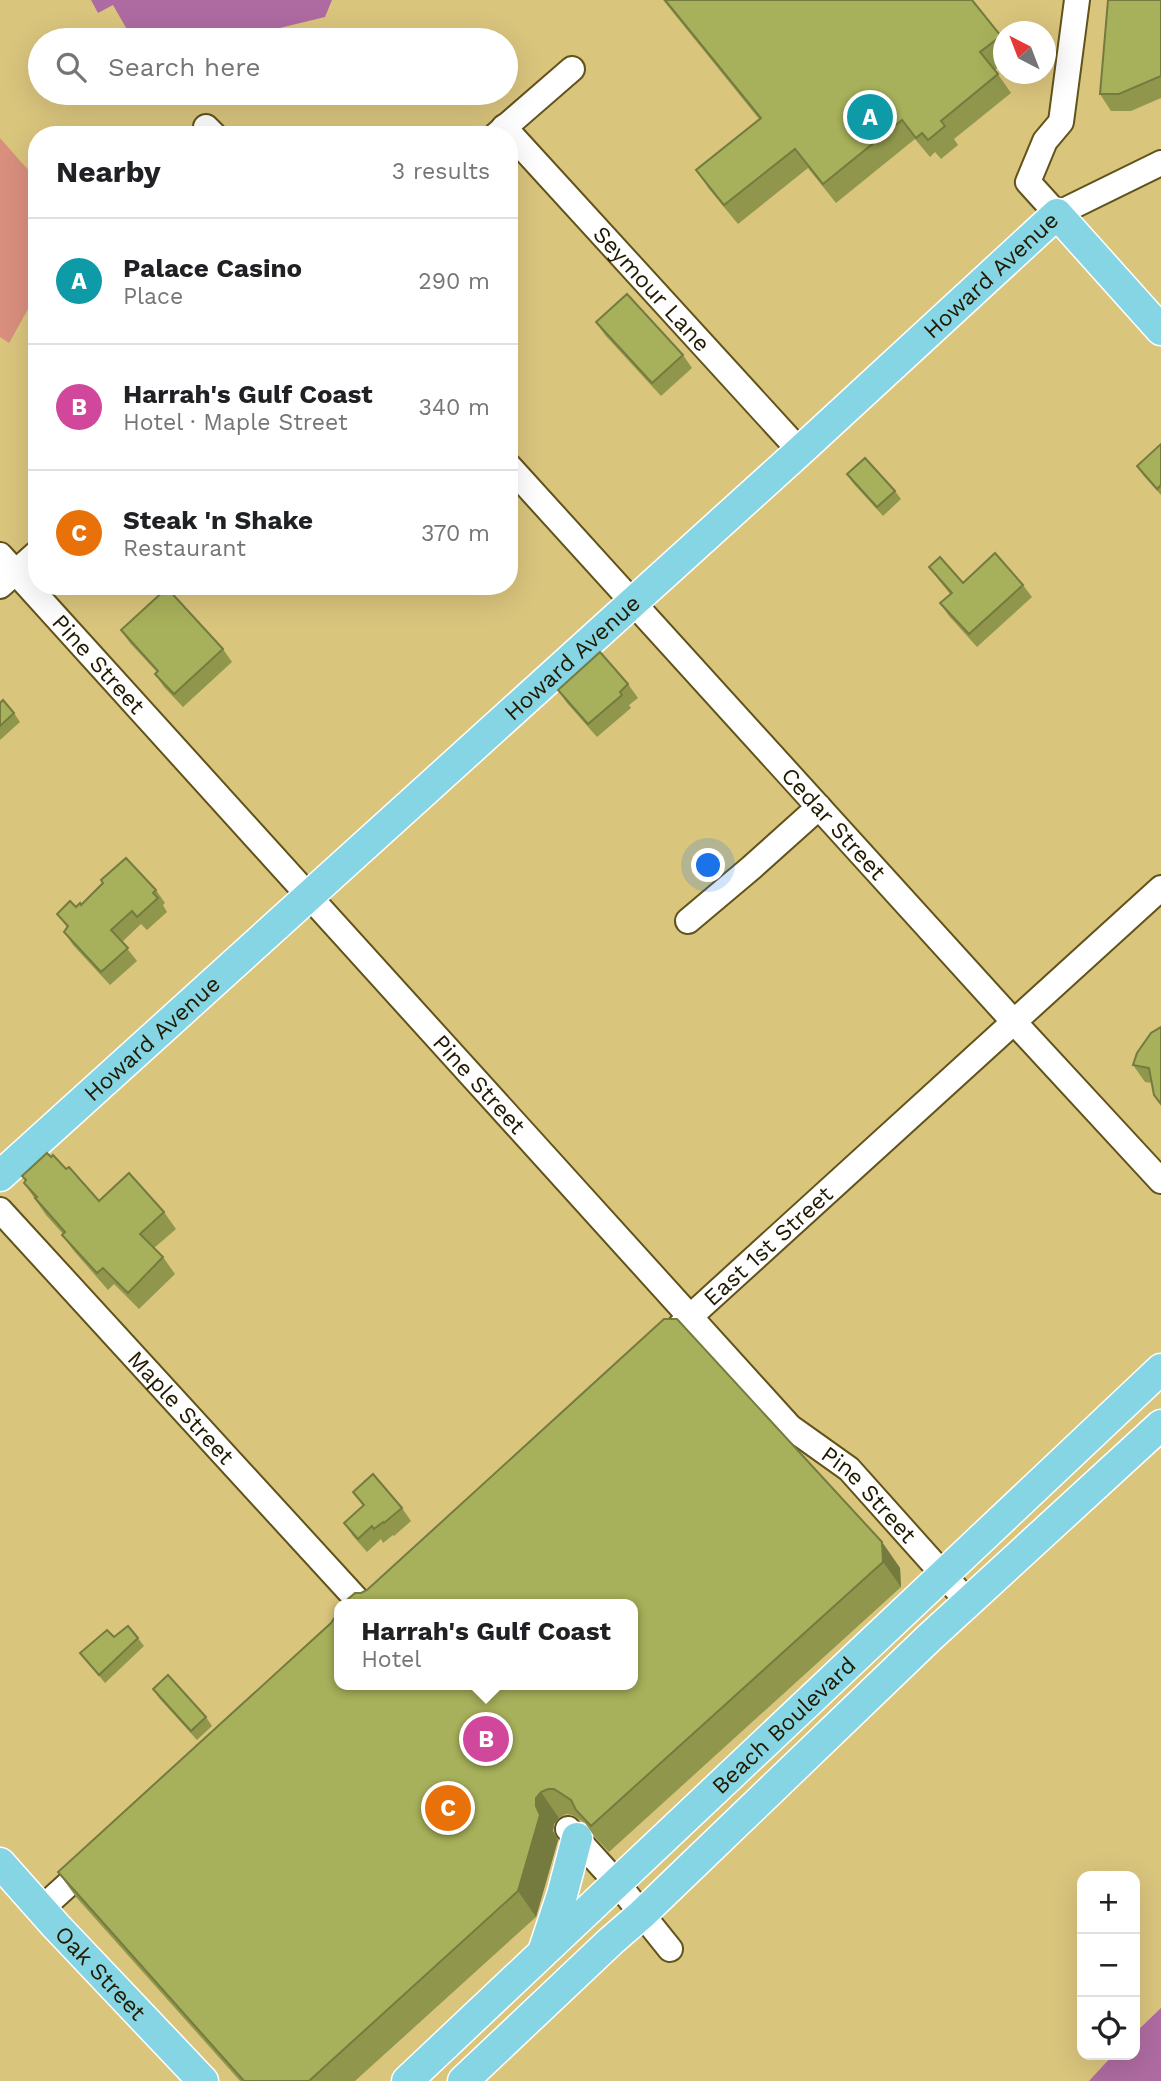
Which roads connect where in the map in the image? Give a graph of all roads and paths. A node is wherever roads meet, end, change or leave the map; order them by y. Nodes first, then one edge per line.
1 (1077, 0) edge
2 (572, 69) dead end
3 (506, 126) edge
4 (518, 150) edge
5 (1161, 163) edge
6 (1057, 214) junction
7 (1161, 330) edge
8 (800, 451) junction
9 (518, 476) edge
10 (28, 557) edge
11 (5, 571) edge
12 (632, 602) junction
13 (819, 807) junction
14 (1161, 888) edge
15 (309, 896) junction
16 (688, 921) dead end
17 (1014, 1022) junction
18 (0, 1176) edge
19 (1161, 1181) edge
20 (0, 1210) edge
21 (691, 1317) junction
22 (660, 1344) edge
23 (1161, 1369) edge
24 (1161, 1425) edge
25 (944, 1575) junction
26 (356, 1599) edge
27 (968, 1602) junction
28 (572, 1834) joint
29 (107, 1849) edge
30 (0, 1863) edge
31 (617, 1884) junction
32 (41, 1909) junction
33 (641, 1915) junction
34 (670, 1949) dead end
35 (543, 1954) junction
36 (203, 2081) edge
37 (407, 2081) edge
38 (463, 2081) edge

1 - 6 street
2 - 3 street
4 - 8 street, Seymour Lane
5 - 6 street, Howard Avenue
6 - 7 main road
6 - 8 main road, Howard Avenue
8 - 12 main road, Howard Avenue
9 - 12 street, Cedar Street
10 - 11 street
11 - 15 street, Pine Street
12 - 13 street, Cedar Street
12 - 15 main road, Howard Avenue
13 - 16 street
13 - 17 street, Cedar Street
14 - 17 street, East 1st Street
15 - 18 main road, Howard Avenue
15 - 21 street, Pine Street
17 - 19 street, Cedar Street
17 - 21 street, East 1st Street
20 - 26 street, Maple Street
21 - 22 street, East 1st Street
21 - 25 street, Pine Street
23 - 25 main road, Beach Boulevard
24 - 27 main road, Beach Boulevard
25 - 27 street, Pine Street
25 - 31 main road, Beach Boulevard
27 - 33 main road, Beach Boulevard
28 - 31 street
28 - 35 main road
29 - 32 street
30 - 32 main road, Oak Street
31 - 33 street
31 - 35 main road, Beach Boulevard
32 - 36 main road, Oak Street
33 - 34 street
33 - 38 main road, Beach Boulevard
35 - 37 main road, Beach Boulevard

